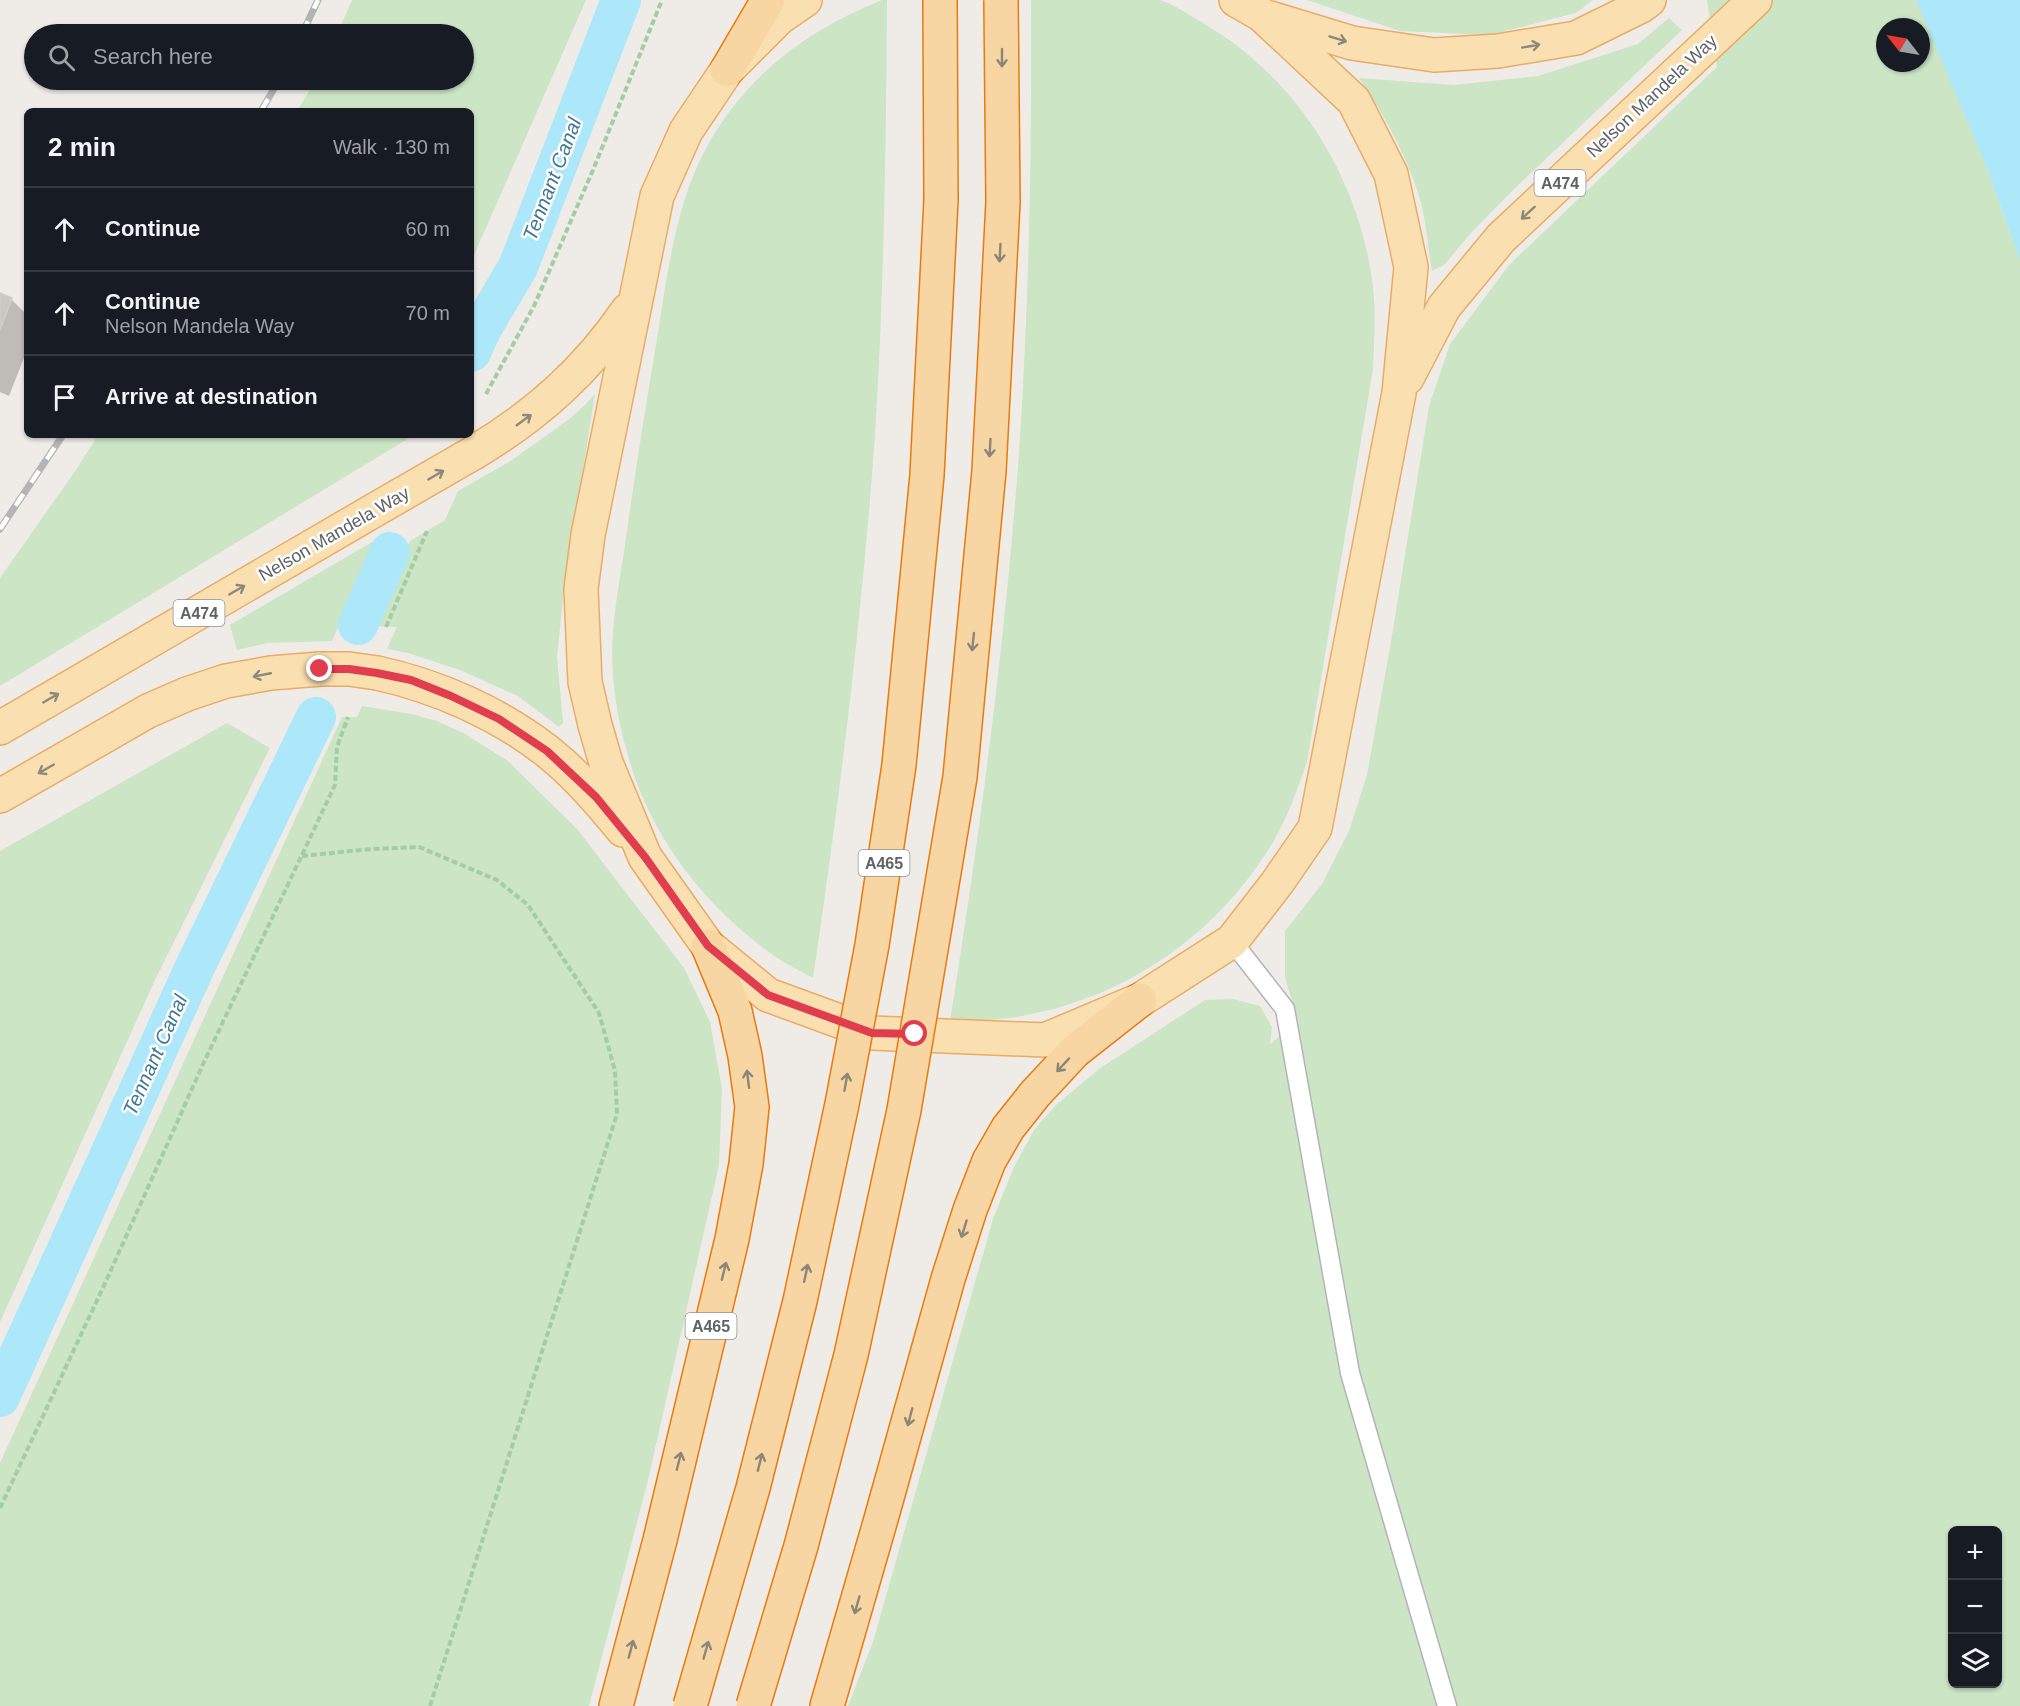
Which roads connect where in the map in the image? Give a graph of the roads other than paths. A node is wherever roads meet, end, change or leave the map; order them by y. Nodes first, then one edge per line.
1 (768, 0) edge
2 (805, 0) edge
3 (940, 0) edge
4 (1001, 0) edge
5 (1649, 0) edge
6 (1755, 0) edge
7 (1249, 8) edge
8 (727, 70) junction
9 (635, 300) junction
10 (1399, 393) junction
11 (0, 728) edge
12 (0, 796) edge
13 (645, 857) junction
14 (1232, 941) junction
15 (708, 946) junction
16 (1140, 1000) junction
17 (615, 1706) edge
18 (690, 1706) edge
19 (753, 1706) edge
20 (827, 1706) edge
21 (1447, 1706) edge

1 - 8 highway
2 - 8 main road
18 -> 3 highway, A465, bridge
4 -> 19 highway, bridge
7 -> 5 main road
6 -> 10 main road, Nelson Mandela Way / A474
7 - 10 main road
8 - 9 main road
11 -> 9 main road, Nelson Mandela Way / A474, bridge
9 - 13 main road
10 - 14 main road
13 -> 12 main road, bridge
13 - 15 main road
14 - 16 main road
14 - 21 lane
15 - 16 main road
17 -> 15 highway, A465
16 -> 20 highway

